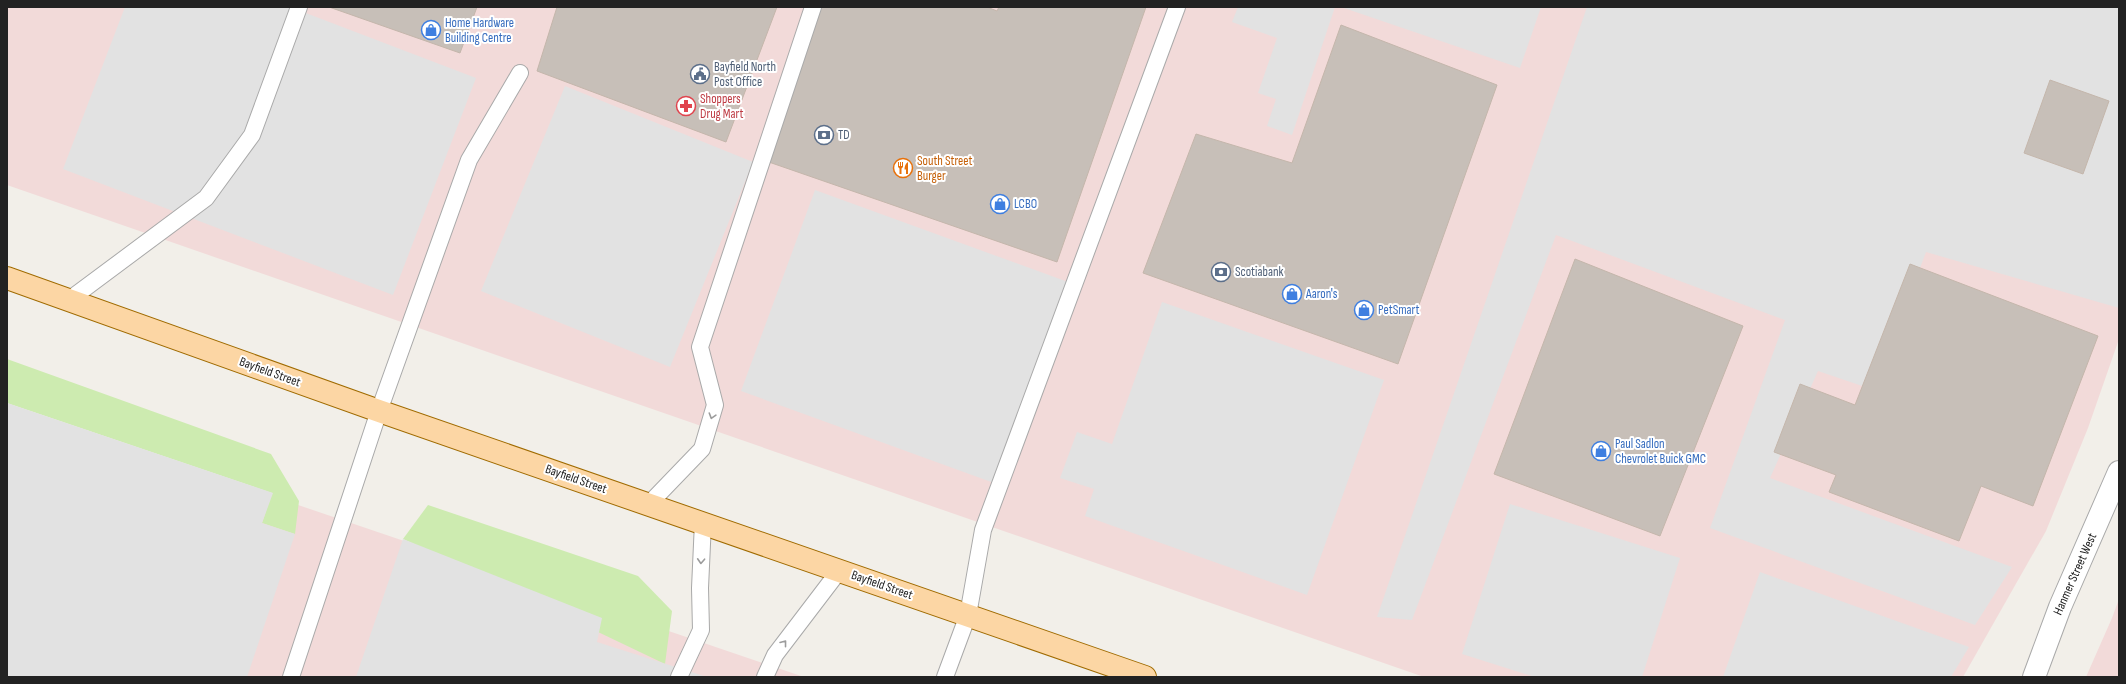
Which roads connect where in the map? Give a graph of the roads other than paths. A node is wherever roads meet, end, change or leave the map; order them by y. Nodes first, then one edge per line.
1 (299, 7) edge
2 (813, 7) edge
3 (1177, 7) edge
4 (520, 73) dead end
5 (7, 278) edge
6 (69, 300) junction
7 (379, 411) junction
8 (2119, 472) edge
9 (649, 504) junction
10 (703, 522) junction
11 (840, 571) junction
12 (968, 616) junction
13 (291, 677) edge
14 (679, 677) edge
15 (765, 677) edge
16 (945, 677) edge
17 (1145, 677) edge
18 (2034, 677) edge

1 - 6 lane
2 -> 9 lane
3 - 12 lane
4 - 7 lane
5 - 6 main road, Bayfield Street
6 - 7 main road, Bayfield Street
7 - 9 main road, Bayfield Street
7 - 13 lane
8 - 18 street, Hanmer Street West
9 - 10 main road, Bayfield Street
10 - 11 main road, Bayfield Street
10 -> 14 lane
11 - 12 main road, Bayfield Street
15 -> 11 lane
12 - 16 lane
12 - 17 main road, Bayfield Street

